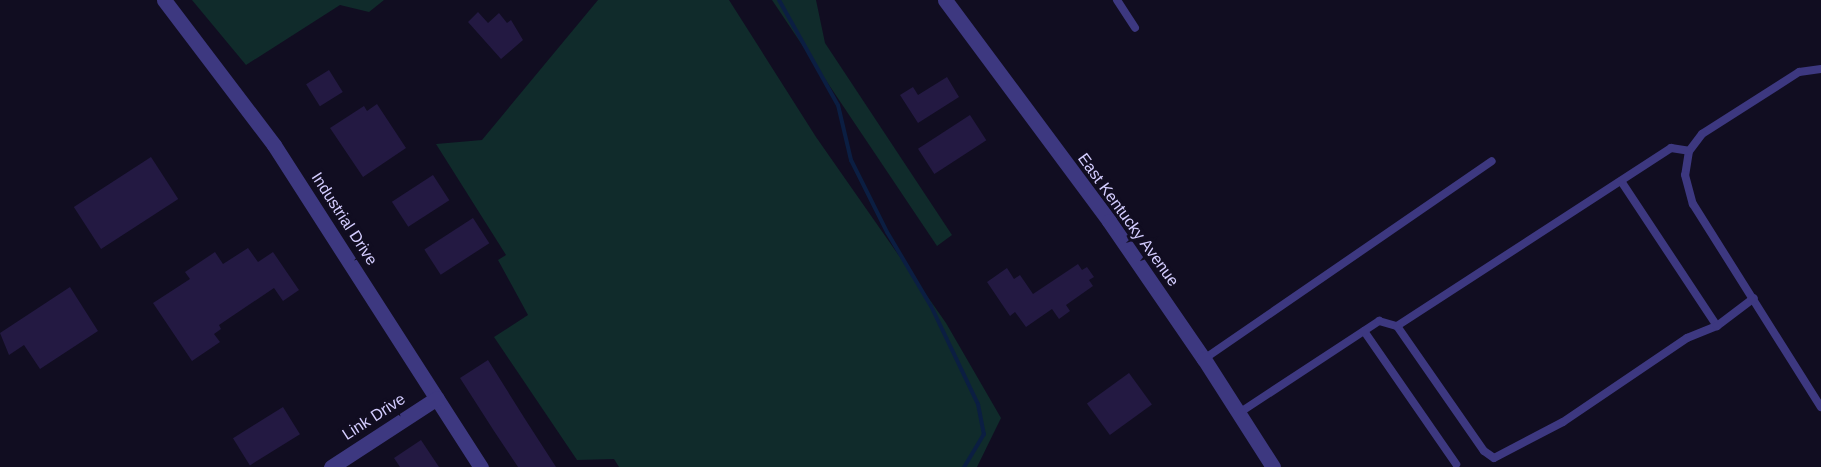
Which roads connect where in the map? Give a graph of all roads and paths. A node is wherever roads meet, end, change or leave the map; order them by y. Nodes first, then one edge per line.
1 (164, 0) edge
2 (945, 0) edge
3 (1117, 0) edge
4 (1135, 28) dead end
5 (1821, 69) edge
6 (1689, 151) junction
7 (1492, 161) dead end
8 (1621, 181) junction
9 (1754, 298) junction
10 (1397, 326) junction
11 (1717, 326) junction
12 (1364, 331) junction
13 (1204, 359) junction
14 (437, 398) junction
15 (1821, 407) edge
16 (1239, 413) junction
17 (1456, 464) dead end
18 (331, 467) edge
19 (481, 467) edge
20 (1273, 467) edge

1 - 14 street, Industrial Drive
2 - 13 street, East Kentucky Avenue
3 - 4 lane
5 - 6 lane
6 - 8 lane
6 - 9 lane
7 - 13 lane
8 - 10 lane
8 - 11 lane
9 - 11 lane
9 - 15 lane
10 - 11 lane
10 - 12 lane
12 - 16 lane
12 - 17 lane
13 - 16 street, East Kentucky Avenue
14 - 18 street, Link Drive
14 - 19 street, Industrial Drive
16 - 20 street, East Kentucky Avenue

